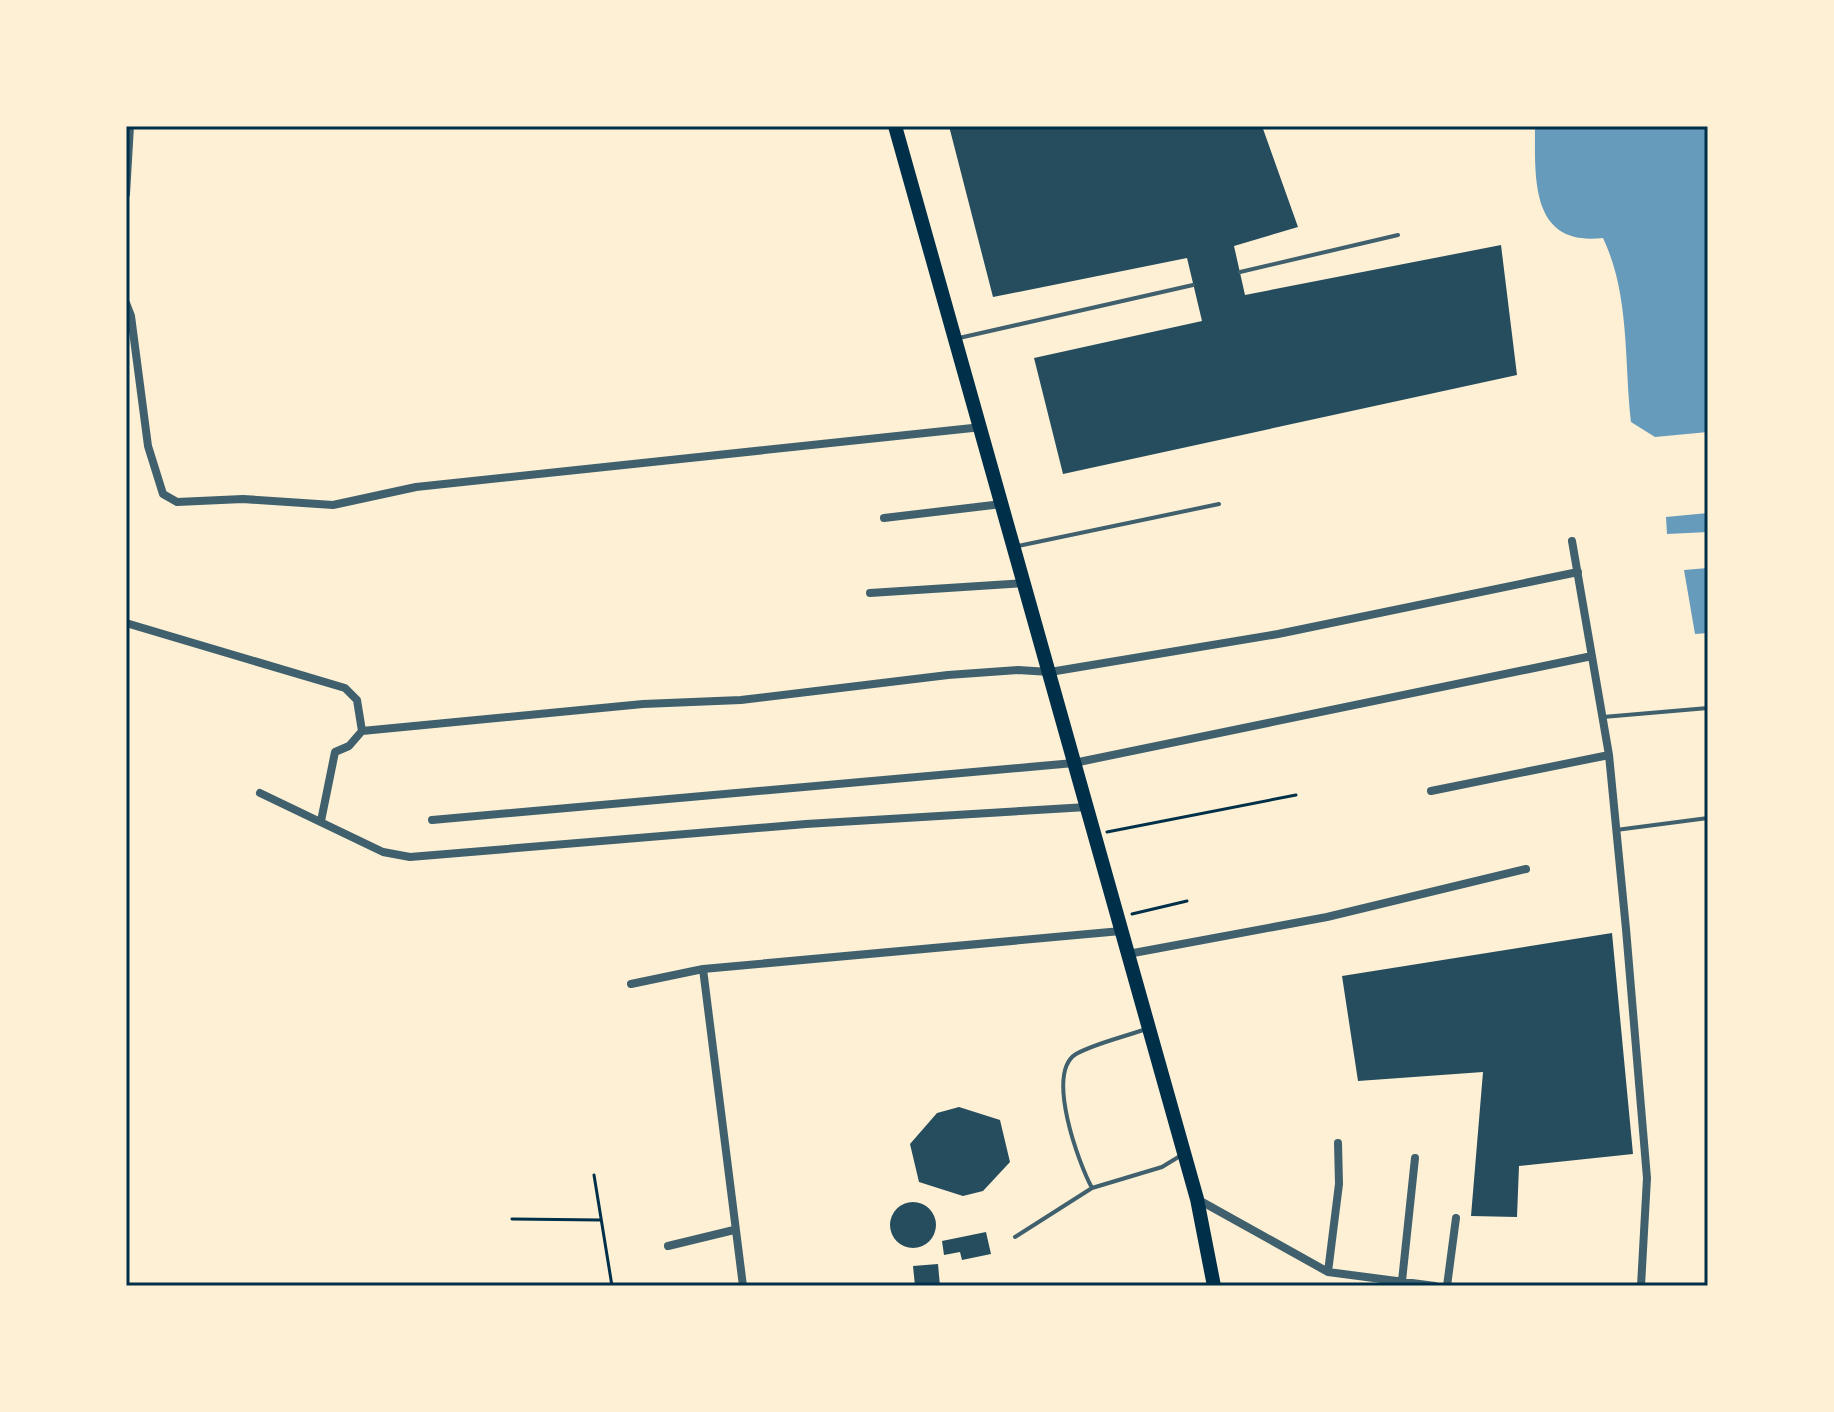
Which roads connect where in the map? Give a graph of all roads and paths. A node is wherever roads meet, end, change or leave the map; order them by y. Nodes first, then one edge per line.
1 (130, 126) edge
2 (895, 126) edge
3 (126, 194) edge
4 (1398, 235) dead end
5 (1240, 272) dead end
6 (1193, 285) dead end
7 (126, 303) edge
8 (956, 338) junction
9 (982, 427) junction
10 (1003, 504) junction
11 (1219, 504) dead end
12 (884, 518) dead end
13 (1572, 541) dead end
14 (1015, 547) junction
15 (1578, 572) junction
16 (1025, 583) junction
17 (870, 593) dead end
18 (126, 623) edge
19 (1592, 656) junction
20 (1050, 672) junction
21 (1708, 708) edge
22 (1603, 717) junction
23 (362, 731) junction
24 (1609, 755) junction
25 (1074, 763) junction
26 (1431, 791) dead end
27 (260, 793) dead end
28 (1296, 795) dead end
29 (1087, 807) junction
30 (1708, 818) edge
31 (432, 820) dead end
32 (321, 821) junction
33 (1616, 830) junction
34 (1095, 835) junction
35 (1526, 869) dead end
36 (1187, 901) dead end
37 (1119, 924) junction
38 (1127, 954) junction
39 (703, 969) junction
40 (631, 984) dead end
41 (1148, 1028) junction
42 (1338, 1143) dead end
43 (1182, 1155) junction
44 (1415, 1158) dead end
45 (594, 1175) dead end
46 (1092, 1188) junction
47 (1197, 1199) junction
48 (1456, 1218) dead end
49 (512, 1219) dead end
50 (601, 1220) junction
51 (734, 1230) junction
52 (1015, 1237) dead end
53 (668, 1246) dead end
54 (1328, 1272) junction
55 (1402, 1281) junction
56 (612, 1286) edge
57 (743, 1286) edge
58 (1214, 1286) edge
59 (1435, 1286) edge
60 (1447, 1286) edge
61 (1641, 1286) edge

1 - 3 street
2 - 8 main road
4 - 5 lane
6 - 8 lane
7 - 9 street
8 - 9 main road
9 - 10 main road
10 - 12 street
10 - 14 main road
11 - 14 lane
13 - 15 street
14 - 16 main road
15 - 19 street
15 - 20 street
16 - 17 street
16 - 20 main road
18 - 23 street
19 - 22 street
19 - 25 street
20 - 23 street
20 - 25 main road
21 - 22 lane
22 - 24 street
23 - 32 street
24 - 26 street
24 - 33 street
25 - 29 main road
25 - 31 street
27 - 32 street
28 - 34 path
29 - 32 street
29 - 34 main road
30 - 33 lane
33 - 61 street
34 - 37 main road
35 - 38 street
36 - 37 path
37 - 38 main road
37 - 39 street
38 - 41 main road
39 - 40 street
39 - 51 street
41 - 43 main road
41 - 46 lane
42 - 54 street
43 - 46 lane
43 - 47 main road
44 - 55 street
45 - 50 path
46 - 52 lane
47 - 54 street
47 - 58 main road
48 - 60 street
49 - 50 path
50 - 56 path
51 - 53 street
51 - 57 street
54 - 55 street
55 - 59 street

